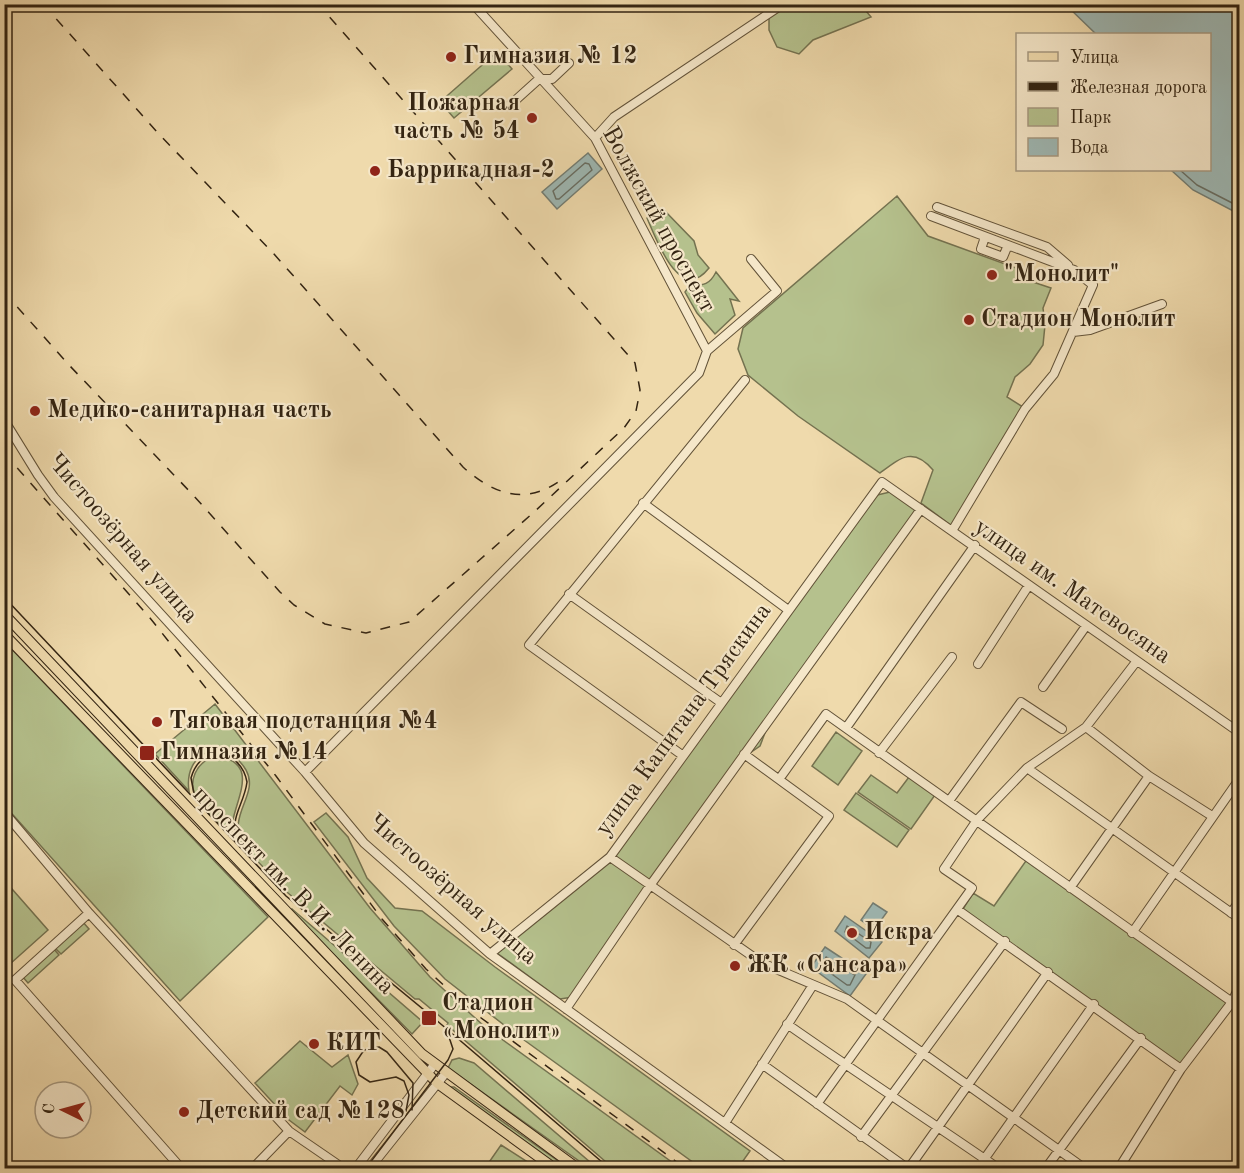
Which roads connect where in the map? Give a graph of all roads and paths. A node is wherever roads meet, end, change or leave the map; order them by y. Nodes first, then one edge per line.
1 (473, 4) edge
2 (783, 4) edge
3 (569, 63) dead end
4 (539, 79) junction
5 (509, 106) dead end
6 (595, 138) junction
7 (937, 207) dead end
8 (931, 216) dead end
9 (986, 237) junction
10 (996, 241) junction
11 (1008, 245) junction
12 (1047, 247) junction
13 (992, 253) junction
14 (1044, 258) junction
15 (751, 259) dead end
16 (1074, 270) junction
17 (1162, 304) dead end
18 (1073, 332) junction
19 (707, 351) junction
20 (745, 380) dead end
21 (4, 420) edge
22 (882, 482) joint
23 (643, 503) junction
24 (921, 509) junction
25 (952, 531) junction
26 (975, 545) junction
27 (1029, 585) junction
28 (569, 594) junction
29 (788, 609) junction
30 (4, 614) edge
31 (1086, 626) junction
32 (4, 634) edge
33 (952, 657) dead end
34 (1136, 662) junction
35 (978, 663) dead end
36 (1043, 687) dead end
37 (720, 702) junction
38 (1086, 727) junction
39 (846, 728) junction
40 (1062, 729) dead end
41 (1239, 733) edge
42 (879, 753) junction
43 (744, 754) junction
44 (682, 755) junction
45 (1027, 768) junction
46 (305, 772) junction
47 (1149, 776) junction
48 (780, 778) junction
49 (1239, 778) edge
50 (949, 801) junction
51 (4, 812) edge
52 (1212, 816) junction
53 (977, 820) junction
54 (1112, 829) junction
55 (610, 857) junction
56 (1174, 872) junction
57 (649, 886) junction
58 (1070, 888) junction
59 (1239, 900) edge
60 (958, 910) junction
61 (89, 913) junction
62 (1231, 913) junction
63 (1239, 919) edge
64 (1132, 933) junction
65 (1005, 941) junction
66 (734, 945) junction
67 (490, 954) junction
68 (1048, 972) junction
69 (813, 985) junction
70 (1239, 986) edge
71 (1232, 1002) junction
72 (1094, 1004) junction
73 (566, 1010) junction
74 (879, 1022) junction
75 (788, 1024) junction
76 (1141, 1038) junction
77 (923, 1053) junction
78 (762, 1064) junction
79 (434, 1065) junction
80 (846, 1065) junction
81 (1181, 1069) junction
82 (428, 1074) junction
83 (445, 1074) junction
84 (437, 1083) junction
85 (968, 1085) junction
86 (891, 1096) junction
87 (817, 1104) junction
88 (1013, 1118) junction
89 (725, 1123) junction
90 (938, 1128) junction
91 (289, 1131) junction
92 (861, 1137) junction
93 (1058, 1151) junction
94 (985, 1160) junction
95 (181, 1168) edge
96 (253, 1168) edge
97 (343, 1168) edge
98 (356, 1168) edge
99 (370, 1168) edge
100 (554, 1168) edge
101 (577, 1168) edge
102 (787, 1168) edge
103 (908, 1168) edge
104 (978, 1168) edge
105 (998, 1168) edge
106 (1046, 1168) edge
107 (1084, 1168) edge
108 (1119, 1168) edge

1 - 4 street, Волжский проспект
2 - 6 street
3 - 4 street
4 - 5 street
4 - 6 street, Волжский проспект
6 - 19 street, Волжский проспект
7 - 12 street
8 - 9 street
9 - 10 street
9 - 13 street
10 - 11 street
10 - 13 street
11 - 13 street
11 - 14 street
12 - 14 street
12 - 16 street
14 - 16 street
15 - 19 street
16 - 18 street
17 - 18 street
18 - 25 street
19 - 46 street
20 - 23 street
21 - 46 street, Чистоозёрная улица
22 - 24 street, улица им. Матевосяна
22 - 29 street, улица Капитана Тряскина
23 - 28 street
23 - 29 street
24 - 25 street, улица им. Матевосяна
24 - 43 street
25 - 26 street, улица им. Матевосяна
26 - 27 street, улица им. Матевосяна
26 - 39 street
27 - 31 street, улица им. Матевосяна
27 - 35 street
28 - 37 street
28 - 44 street
29 - 37 street, улица Капитана Тряскина
30 - 79 main road, проспект им. В.И. Ленина
31 - 34 street, улица им. Матевосяна
31 - 36 street
32 - 82 main road, проспект им. В.И. Ленина
33 - 42 street
34 - 38 street
34 - 41 street, улица им. Матевосяна
37 - 44 street, улица Капитана Тряскина
38 - 45 street
38 - 47 street
39 - 42 street
39 - 48 street
40 - 50 street
42 - 50 street
43 - 48 street
43 - 57 street
44 - 55 street, улица Капитана Тряскина
45 - 53 street
45 - 54 street
46 - 67 street, Чистоозёрная улица
47 - 52 street
47 - 54 street
48 - 66 street
49 - 52 street
50 - 53 street
51 - 61 street
52 - 56 street
53 - 58 street
53 - 60 street
54 - 56 street
54 - 58 street
55 - 57 street
55 - 67 street, улица Капитана Тряскина
56 - 62 street
56 - 64 street
57 - 66 street
57 - 73 street
58 - 64 street
59 - 62 street
60 - 65 street
60 - 74 street
61 - 91 street
61 - 95 street
62 - 63 street
64 - 71 street
65 - 68 street
65 - 77 street
66 - 69 street
67 - 73 street, Чистоозёрная улица
68 - 72 street
68 - 85 street
69 - 74 street
69 - 75 street
70 - 71 street
71 - 81 street
72 - 76 street
72 - 88 street
73 - 89 street, Чистоозёрная улица
74 - 77 street
74 - 80 street
75 - 78 street
75 - 80 street
76 - 81 street
76 - 93 street
77 - 85 street
77 - 86 street
78 - 87 street
78 - 89 street
79 - 82 street
79 - 83 main road, проспект им. В.И. Ленина
80 - 86 street
80 - 87 street
81 - 108 street
82 - 84 main road, проспект им. В.И. Ленина
82 - 98 street
83 - 84 street
83 - 101 main road, проспект им. В.И. Ленина
84 - 99 street
84 - 100 main road, проспект им. В.И. Ленина
85 - 88 street
85 - 90 street
86 - 90 street
86 - 92 street
87 - 92 street
88 - 93 street
88 - 94 street
89 - 102 street, Чистоозёрная улица
90 - 94 street
90 - 103 street
91 - 96 street
91 - 97 street
92 - 103 street
93 - 106 street
93 - 107 street
94 - 104 street
94 - 105 street

